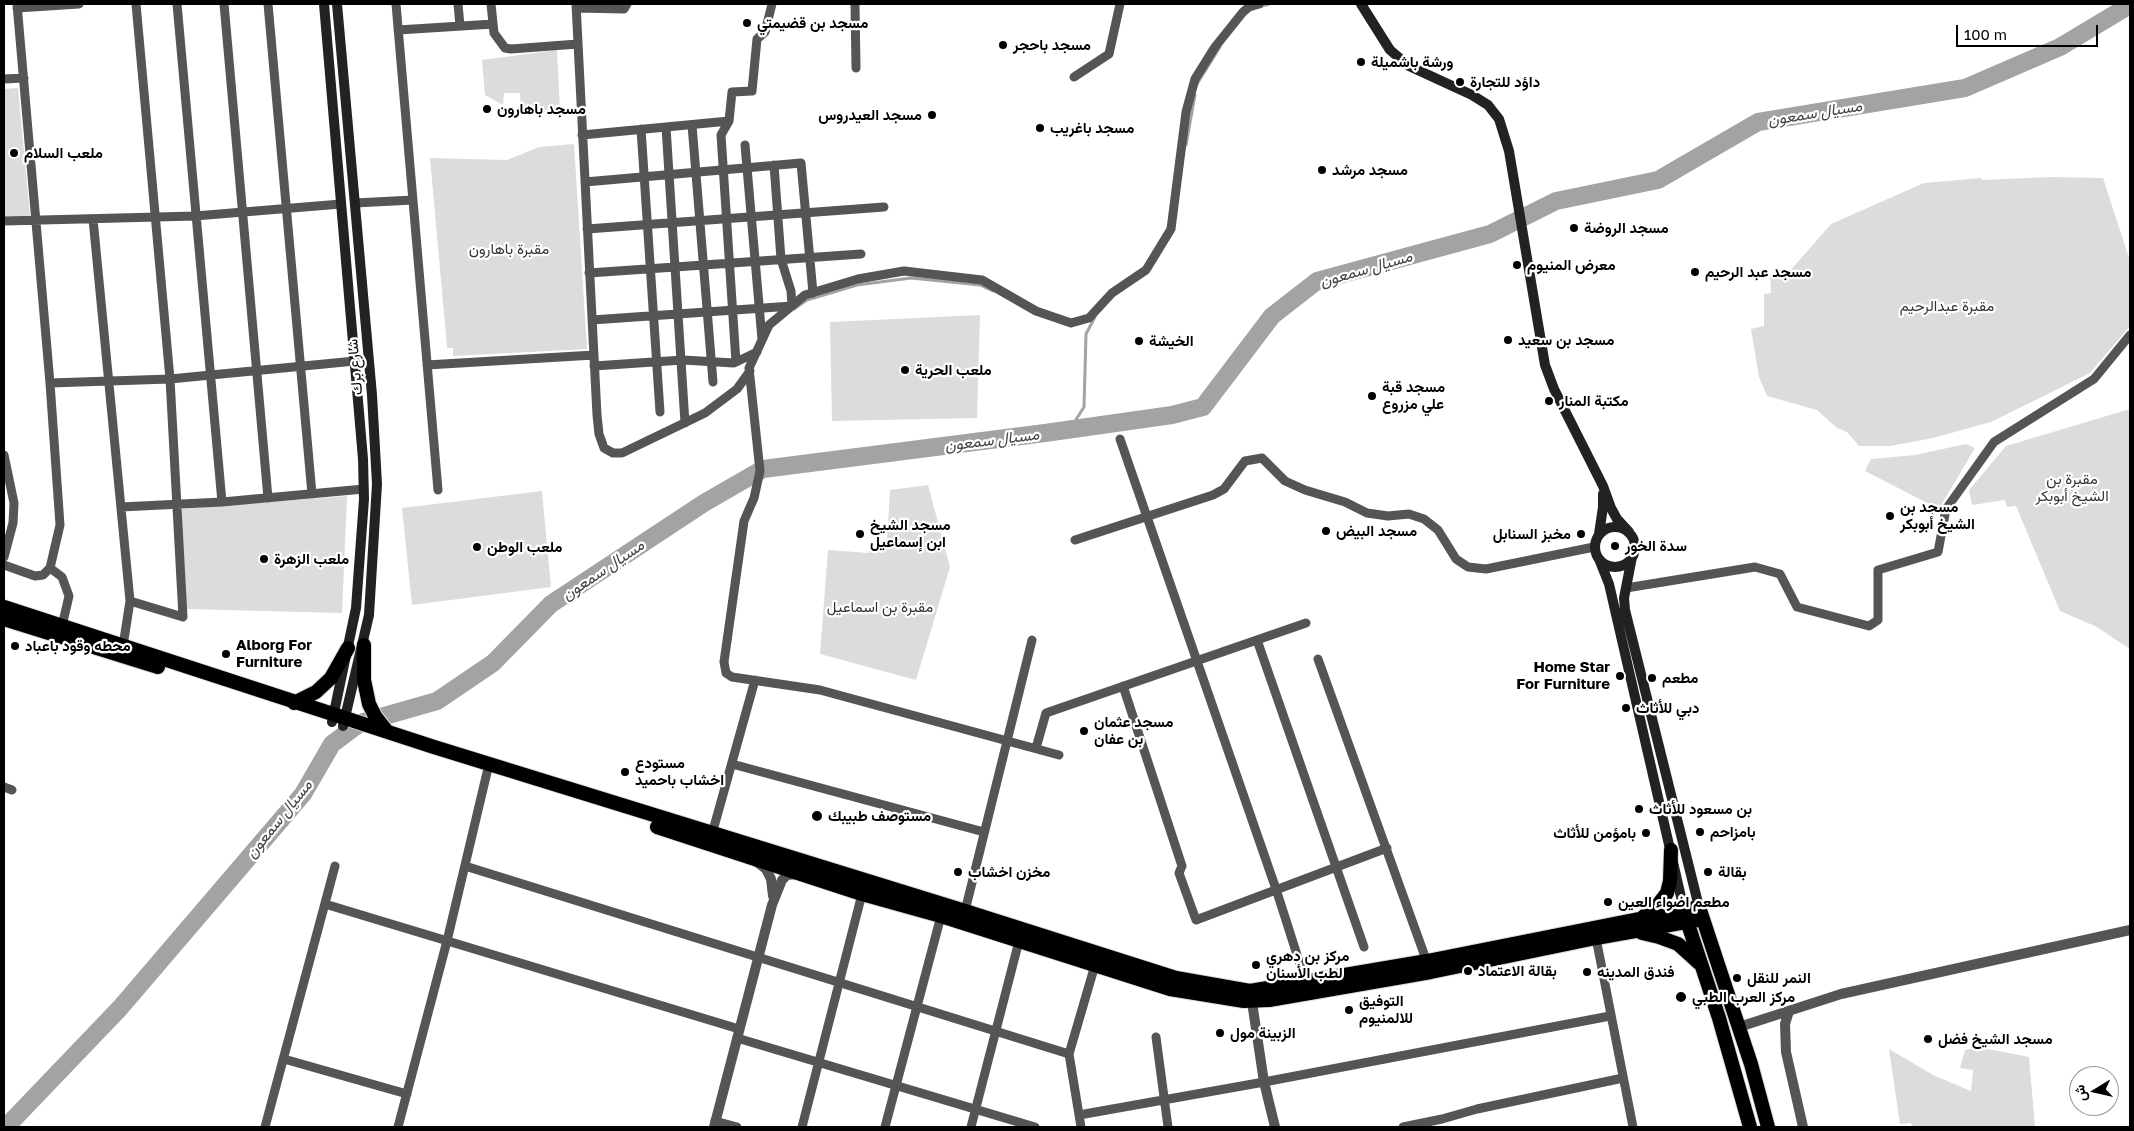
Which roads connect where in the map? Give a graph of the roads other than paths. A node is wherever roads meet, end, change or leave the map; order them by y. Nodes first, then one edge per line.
1 (79, 4) edge
2 (136, 4) edge
3 (177, 4) edge
4 (224, 4) edge
5 (268, 4) edge
6 (324, 4) edge
7 (338, 4) edge
8 (396, 4) edge
9 (458, 4) edge
10 (491, 4) edge
11 (627, 4) edge
12 (772, 4) edge
13 (855, 4) edge
14 (1120, 4) edge
15 (1259, 4) edge
16 (1362, 4) edge
17 (49, 5) edge
18 (17, 6) edge
19 (576, 6) edge
20 (493, 24) junction
21 (460, 26) junction
22 (398, 30) junction
23 (578, 44) junction
24 (856, 68) dead end
25 (1074, 77) dead end
26 (24, 78) junction
27 (4, 79) edge
28 (729, 121) junction
29 (692, 125) junction
30 (666, 127) junction
31 (641, 129) junction
32 (582, 135) junction
33 (745, 145) dead end
34 (774, 165) junction
35 (747, 167) junction
36 (722, 170) junction
37 (696, 172) junction
38 (670, 174) junction
39 (644, 177) junction
40 (585, 182) junction
41 (413, 200) junction
42 (356, 203) junction
43 (341, 204) junction
44 (884, 207) dead end
45 (286, 208) junction
46 (243, 212) junction
47 (806, 212) junction
48 (778, 215) junction
49 (196, 216) junction
50 (751, 216) junction
51 (154, 217) junction
52 (726, 218) junction
53 (93, 219) junction
54 (35, 220) junction
55 (700, 220) junction
56 (4, 221) edge
57 (674, 222) junction
58 (647, 224) junction
59 (587, 229) junction
60 (861, 254) dead end
61 (810, 257) junction
62 (781, 259) junction
63 (755, 261) junction
64 (730, 263) junction
65 (704, 265) junction
66 (677, 267) junction
67 (650, 269) junction
68 (589, 274) junction
69 (813, 293) junction
70 (792, 306) junction
71 (759, 308) junction
72 (734, 310) junction
73 (708, 312) junction
74 (680, 314) junction
75 (654, 316) junction
76 (592, 320) junction
77 (2130, 335) edge
78 (762, 341) junction
79 (757, 352) junction
80 (594, 355) junction
81 (682, 360) junction
82 (355, 361) junction
83 (657, 362) junction
84 (712, 362) junction
85 (736, 362) junction
86 (428, 365) junction
87 (594, 366) junction
88 (300, 367) junction
89 (750, 370) junction
90 (257, 372) junction
91 (210, 376) junction
92 (170, 379) junction
93 (108, 381) junction
94 (713, 382) dead end
95 (50, 383) junction
96 (660, 412) dead end
97 (685, 423) junction
98 (1120, 439) dead end
99 (4, 455) edge
100 (1603, 486) junction
101 (364, 489) junction
102 (438, 490) dead end
103 (312, 494) junction
104 (268, 498) junction
105 (222, 502) junction
106 (175, 505) junction
107 (121, 507) junction
108 (1148, 517) junction
109 (1629, 532) junction
110 (1599, 534) junction
111 (1075, 540) dead end
112 (1594, 547) junction
113 (4, 557) edge
114 (1632, 557) junction
115 (1598, 559) junction
116 (4, 565) edge
117 (50, 568) junction
118 (1626, 588) junction
119 (130, 601) junction
120 (4, 607) edge
121 (4, 619) edge
122 (1306, 623) dead end
123 (62, 626) junction
124 (1032, 640) dead end
125 (1257, 640) junction
126 (364, 645) junction
127 (123, 646) junction
128 (348, 648) junction
129 (1318, 660) dead end
130 (1198, 661) junction
131 (754, 680) junction
132 (1123, 686) junction
133 (294, 702) junction
134 (338, 720) junction
135 (386, 730) junction
136 (1007, 740) junction
137 (1036, 748) junction
138 (1059, 755) dead end
139 (732, 764) junction
140 (488, 768) junction
141 (984, 832) junction
142 (712, 834) junction
143 (1387, 848) junction
144 (1671, 850) junction
145 (750, 857) junction
146 (335, 866) dead end
147 (465, 866) junction
148 (1336, 867) junction
149 (801, 874) junction
150 (1276, 890) junction
151 (862, 894) junction
152 (325, 904) junction
153 (772, 905) junction
154 (965, 911) junction
155 (1701, 913) junction
156 (941, 916) junction
157 (1685, 916) junction
158 (1635, 925) junction
159 (2130, 930) edge
160 (1020, 935) junction
161 (1596, 938) junction
162 (447, 941) junction
163 (1364, 946) dead end
164 (758, 957) junction
165 (1095, 965) junction
166 (1429, 966) junction
167 (1703, 967) junction
168 (840, 982) junction
169 (1306, 983) junction
170 (1252, 1002) junction
171 (917, 1006) junction
172 (1789, 1011) junction
173 (1610, 1016) junction
174 (1738, 1027) junction
175 (996, 1031) junction
176 (738, 1034) junction
177 (1156, 1037) dead end
178 (1069, 1054) junction
179 (284, 1059) junction
180 (819, 1062) junction
181 (1623, 1078) junction
182 (1264, 1082) junction
183 (896, 1085) junction
184 (407, 1094) junction
185 (1164, 1100) junction
186 (975, 1109) junction
187 (1079, 1115) junction
188 (1443, 1123) edge
189 (715, 1124) edge
190 (265, 1127) edge
191 (398, 1127) edge
192 (737, 1127) edge
193 (802, 1127) edge
194 (885, 1127) edge
195 (971, 1127) edge
196 (1035, 1127) edge
197 (1081, 1127) edge
198 (1168, 1127) edge
199 (1275, 1127) edge
200 (1404, 1127) edge
201 (1633, 1127) edge
202 (1750, 1127) edge
203 (1768, 1127) edge
204 (1803, 1127) edge

1 - 17 street
2 - 51 street
3 - 49 street
4 - 46 street
5 - 45 street
6 - 43 main road, شارع برك
7 - 42 main road, شارع برك
8 - 22 street
9 - 21 street
10 - 20 street
11 - 19 street
12 - 28 street
13 - 24 street
14 - 25 street
15 - 69 street
16 - 100 main road
17 - 18 street
18 - 26 street
19 - 23 street
20 - 21 street
20 - 23 street
21 - 22 street
22 - 41 street
23 - 32 street
26 - 27 street
26 - 54 street
28 - 29 street
28 - 36 street
29 - 30 street
29 - 37 street
30 - 31 street
30 - 38 street
31 - 32 street
31 - 39 street
32 - 40 street
33 - 35 street
34 - 35 street
34 - 47 street
34 - 48 street
35 - 36 street
35 - 50 street
36 - 37 street
36 - 52 street
37 - 38 street
37 - 55 street
38 - 39 street
38 - 57 street
39 - 40 street
39 - 58 street
40 - 59 street
41 - 42 street
41 - 86 street
42 - 126 main road, شارع برك
43 - 45 street
43 - 82 main road, شارع برك
44 - 47 street
45 - 46 street
45 - 88 street
46 - 49 street
46 - 90 street
47 - 48 street
47 - 61 street
48 - 50 street
48 - 62 street
49 - 51 street
49 - 91 street
50 - 52 street
50 - 63 street
51 - 53 street
51 - 92 street
52 - 55 street
52 - 64 street
53 - 54 street
53 - 93 street
54 - 56 street
54 - 95 street
55 - 57 street
55 - 65 street
57 - 58 street
57 - 66 street
58 - 59 street
58 - 67 street
59 - 68 street
60 - 61 street
61 - 62 street
61 - 69 street
62 - 63 street
62 - 70 street
63 - 64 street
63 - 71 street
64 - 65 street
64 - 72 street
65 - 66 street
65 - 73 street
66 - 67 street
66 - 74 street
67 - 68 street
67 - 75 street
68 - 76 street
69 - 70 street
70 - 71 street
70 - 78 street
71 - 72 street
71 - 78 street
72 - 73 street
72 - 85 street
73 - 74 street
73 - 84 street
74 - 75 street
74 - 81 street
75 - 76 street
75 - 83 street
76 - 80 street
77 - 118 street
78 - 79 street
79 - 85 street
79 - 89 street
80 - 86 street
80 - 87 street
81 - 83 street
81 - 84 street
81 - 97 street
82 - 88 street
82 - 101 main road, شارع برك
83 - 87 street
83 - 96 street
84 - 85 street
84 - 94 street
86 - 102 street
87 - 97 street
88 - 90 street
88 - 103 street
89 - 97 street
89 - 131 street
90 - 91 street
90 - 104 street
91 - 92 street
91 - 105 street
92 - 93 street
92 - 106 street
93 - 95 street
93 - 107 street
95 - 117 street
98 - 108 street
99 - 113 street
100 - 109 main road
100 - 110 main road
101 - 103 street
101 - 128 main road, شارع برك
103 - 104 street
104 - 105 street
105 - 106 street
106 - 107 street
106 - 119 street
107 - 119 street
108 - 111 street
108 - 112 street
108 - 130 street
109 - 110 main road
109 - 114 main road
110 - 112 main road
112 - 115 main road
114 - 115 main road
114 - 118 main road
115 - 144 main road
116 - 117 street
117 - 123 street
118 - 155 main road
119 - 127 street
120 - 123 highway
121 - 134 highway
122 - 125 street
123 - 127 highway
124 - 136 street
125 - 130 street
125 - 148 street
126 - 134 main road, شارع برك
126 - 135 highway
127 - 133 highway
128 - 133 highway
128 - 134 main road, شارع برك
129 - 143 street
130 - 132 street
130 - 150 street
131 - 136 street
131 - 139 street
132 - 137 street
132 - 150 street
133 - 134 highway
134 - 135 highway
134 - 140 highway
135 - 140 highway
136 - 137 street
136 - 141 street
137 - 138 street
139 - 141 street
139 - 142 street
140 - 142 highway
140 - 145 highway
140 - 147 street
141 - 154 street
142 - 154 highway
143 - 148 street
143 - 166 street
144 - 157 main road
144 - 158 highway
145 - 149 highway
145 - 153 street
146 - 152 street
147 - 162 street
147 - 164 street
148 - 150 street
148 - 163 street
149 - 151 highway
149 - 153 street
150 - 169 street
151 - 156 highway
151 - 168 street
152 - 162 street
152 - 179 street
153 - 164 street
154 - 160 highway
155 - 157 highway
155 - 174 highway
156 - 160 highway
156 - 171 street
157 - 158 highway
157 - 167 highway
158 - 161 highway
158 - 166 highway
158 - 167 highway
159 - 172 street
160 - 165 highway
160 - 169 highway
160 - 175 street
161 - 166 highway
161 - 173 street
162 - 176 street
162 - 184 street
164 - 168 street
164 - 176 street
165 - 170 highway
165 - 178 street
166 - 169 highway
166 - 170 highway
167 - 202 highway
168 - 171 street
168 - 180 street
170 - 182 street
171 - 175 street
171 - 183 street
172 - 174 street
172 - 204 street
173 - 181 street
173 - 182 street
174 - 203 highway
175 - 178 street
175 - 186 street
176 - 180 street
176 - 189 street
177 - 185 street
178 - 187 street
179 - 184 street
179 - 190 street
180 - 183 street
180 - 193 street
181 - 188 street
181 - 201 street
182 - 185 street
182 - 199 street
183 - 186 street
183 - 194 street
184 - 191 street
185 - 187 street
185 - 198 street
186 - 195 street
186 - 196 street
187 - 197 street
188 - 200 street
189 - 192 street

